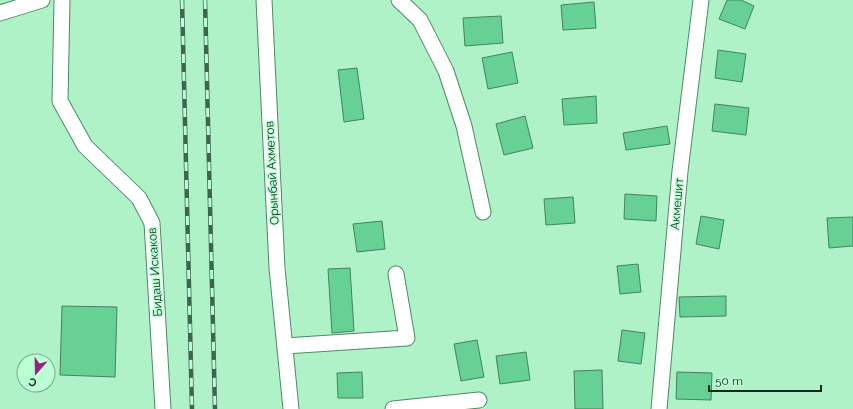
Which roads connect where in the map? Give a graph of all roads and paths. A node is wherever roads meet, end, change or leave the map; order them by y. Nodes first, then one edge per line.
1 (42, 0) edge
2 (62, 0) edge
3 (264, 0) edge
4 (399, 0) edge
5 (701, 0) edge
6 (0, 13) edge
7 (483, 212) dead end
8 (396, 274) dead end
9 (285, 346) junction
10 (479, 400) dead end
11 (163, 409) edge
12 (291, 409) edge
13 (393, 409) edge
14 (659, 409) edge

1 - 6 street
2 - 11 street, Бидаш Искаков
3 - 9 street, Орынбай Ахметов
4 - 7 street
5 - 14 street, Акмешит
8 - 9 street
9 - 12 street, Орынбай Ахметов
10 - 13 street

